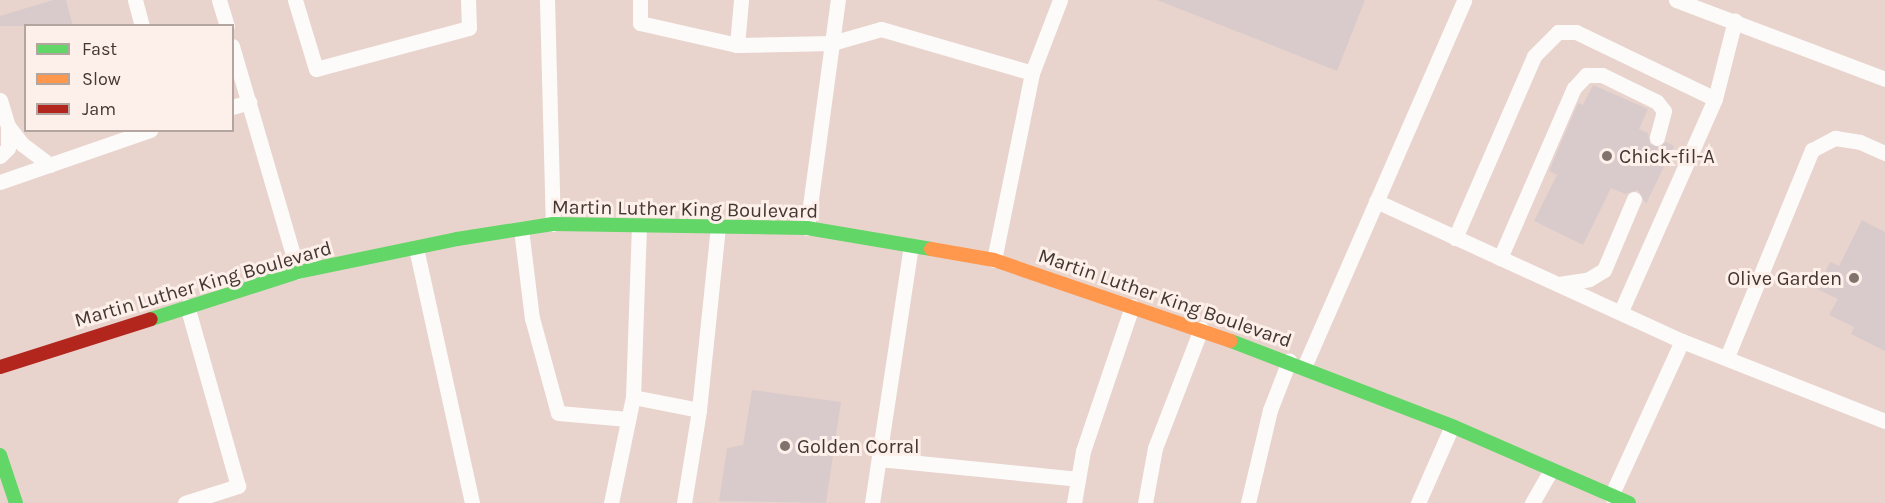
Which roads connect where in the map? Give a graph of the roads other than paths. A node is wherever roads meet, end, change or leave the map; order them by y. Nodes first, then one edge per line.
1 (135, 0) edge
2 (219, 0) edge
3 (295, 0) edge
4 (468, 0) edge
5 (547, 0) edge
6 (640, 0) edge
7 (741, 0) edge
8 (838, 0) edge
9 (1060, 0) edge
10 (1464, 0) edge
11 (1676, 0) edge
12 (1736, 20) junction
13 (141, 24) edge
14 (225, 24) edge
15 (832, 43) junction
16 (737, 45) junction
17 (234, 59) edge
18 (1032, 73) junction
19 (237, 78) edge
20 (1885, 79) edge
21 (1715, 99) junction
22 (0, 100) edge
23 (249, 102) junction
24 (234, 106) edge
25 (8, 126) junction
26 (144, 132) edge
27 (1657, 138) dead end
28 (1885, 153) edge
29 (0, 156) edge
30 (50, 165) junction
31 (0, 182) edge
32 (1634, 198) dead end
33 (1377, 201) junction
34 (553, 224) junction
35 (639, 226) junction
36 (718, 226) junction
37 (807, 228) junction
38 (521, 229) junction
39 (1455, 238) junction
40 (911, 246) junction
41 (416, 248) junction
42 (1500, 258) junction
43 (994, 260) junction
44 (298, 272) junction
45 (1559, 284) junction
46 (187, 306) junction
47 (1132, 306) junction
48 (1621, 311) junction
49 (1201, 329) junction
50 (1682, 341) junction
51 (1727, 357) junction
52 (1296, 364) junction
53 (0, 367) edge
54 (633, 397) junction
55 (699, 410) junction
56 (628, 419) junction
57 (1885, 421) edge
58 (1452, 426) junction
59 (0, 455) edge
60 (879, 459) junction
61 (1551, 470) junction
62 (1078, 479) junction
63 (1611, 496) junction
64 (16, 503) edge
65 (185, 503) edge
66 (472, 503) edge
67 (611, 503) edge
68 (684, 503) edge
69 (872, 503) edge
70 (1074, 503) edge
71 (1145, 503) edge
72 (1248, 503) edge
73 (1418, 503) edge
74 (1532, 503) edge
75 (1629, 503) edge

1 - 13 lane
2 - 14 lane
3 - 4 lane
5 - 34 lane
6 - 16 lane
7 - 16 lane
8 - 15 lane
9 - 18 lane
10 - 33 lane
11 - 12 lane
12 - 20 lane
12 - 21 lane
15 - 16 lane
15 - 18 lane
15 - 37 lane
17 - 19 lane
18 - 43 lane
19 - 23 lane
21 - 39 lane
21 - 48 lane
22 - 25 lane
23 - 24 lane
23 - 44 lane
25 - 29 lane
25 - 30 lane
26 - 30 lane
27 - 42 lane
28 - 51 lane
30 - 31 lane
32 - 45 lane
33 - 39 lane
33 - 52 lane
34 - 35 main road, Martin Luther King Boulevard
34 - 38 main road, Martin Luther King Boulevard
35 - 36 main road, Martin Luther King Boulevard
35 - 54 lane
36 - 37 main road, Martin Luther King Boulevard
36 - 55 lane
37 - 40 main road, Martin Luther King Boulevard
38 - 41 main road, Martin Luther King Boulevard
38 - 56 lane
39 - 42 lane
40 - 43 main road, Martin Luther King Boulevard
40 - 60 lane
41 - 44 main road, Martin Luther King Boulevard
41 - 66 lane
42 - 45 lane
43 - 47 main road, Martin Luther King Boulevard
44 - 46 main road, Martin Luther King Boulevard
45 - 48 lane
46 - 53 main road, Martin Luther King Boulevard
46 - 65 lane
47 - 49 main road, Martin Luther King Boulevard
47 - 62 lane
48 - 50 lane
49 - 52 main road, Martin Luther King Boulevard
49 - 71 lane
50 - 51 lane
50 - 63 lane
51 - 57 lane
52 - 58 main road, Martin Luther King Boulevard
52 - 72 lane
54 - 55 lane
54 - 56 lane
55 - 68 lane
56 - 67 lane
58 - 61 main road, Martin Luther King Boulevard
58 - 73 lane
59 - 64 main road
60 - 62 lane
60 - 69 lane
61 - 63 main road, Martin Luther King Boulevard
61 - 74 lane
62 - 70 lane
63 - 75 main road, Martin Luther King Boulevard

